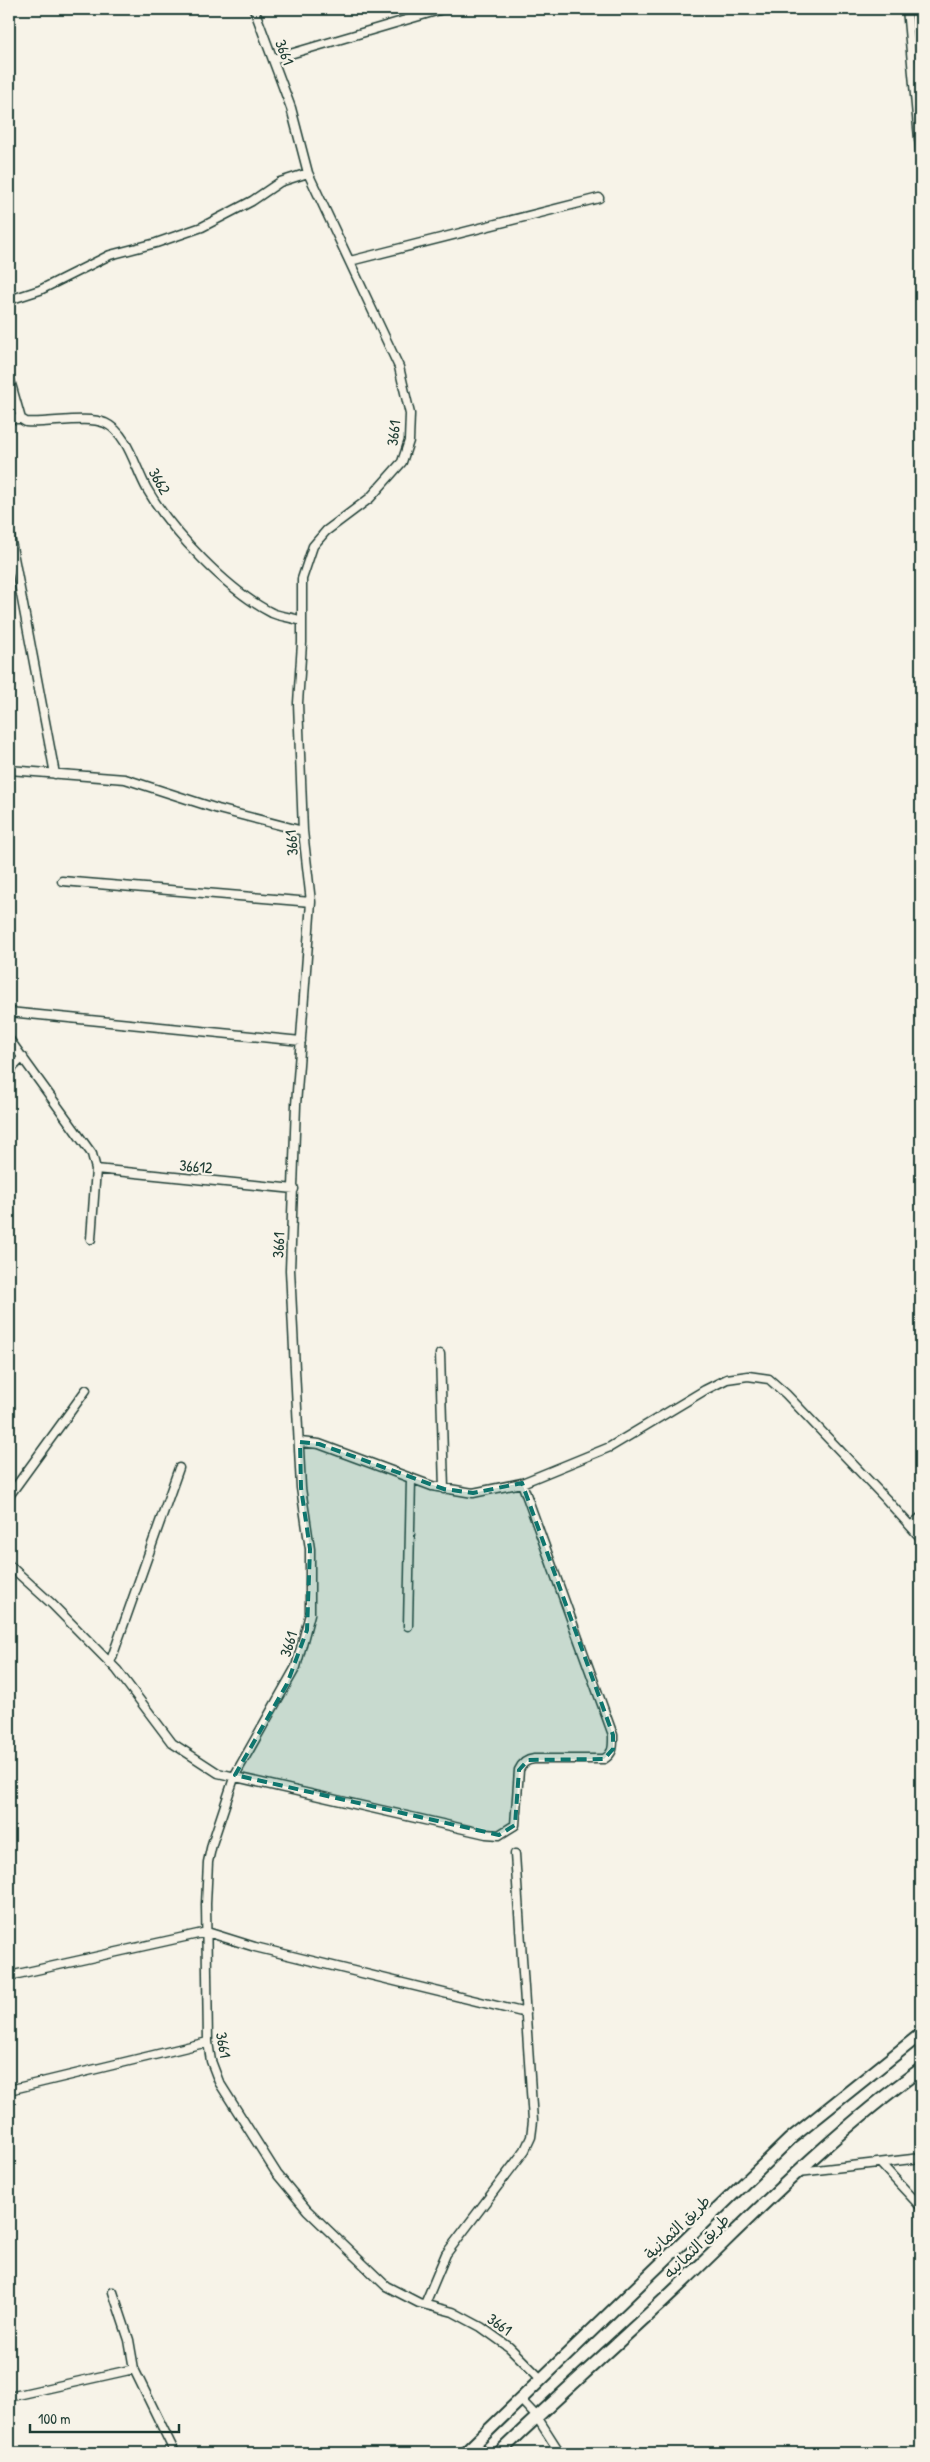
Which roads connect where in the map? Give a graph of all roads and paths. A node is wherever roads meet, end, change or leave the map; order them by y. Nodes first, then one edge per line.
1 (254, 9) edge
2 (443, 9) edge
3 (907, 9) edge
4 (273, 59) junction
5 (921, 160) edge
6 (308, 173) junction
7 (600, 198) dead end
8 (350, 261) junction
9 (9, 300) edge
10 (9, 377) edge
11 (9, 419) edge
12 (21, 419) junction
13 (9, 531) edge
14 (301, 621) junction
15 (9, 770) edge
16 (55, 774) junction
17 (303, 832) junction
18 (62, 881) dead end
19 (311, 902) junction
20 (9, 1012) edge
21 (9, 1039) edge
22 (301, 1041) junction
23 (23, 1057) junction
24 (9, 1071) edge
25 (96, 1169) junction
26 (294, 1189) junction
27 (91, 1239) dead end
28 (440, 1354) dead end
29 (86, 1390) dead end
30 (300, 1442) junction
31 (179, 1468) dead end
32 (411, 1479) junction
33 (522, 1483) junction
34 (444, 1489) junction
35 (9, 1496) edge
36 (921, 1517) edge
37 (911, 1526) junction
38 (921, 1538) edge
39 (9, 1565) edge
40 (408, 1626) dead end
41 (110, 1663) junction
42 (235, 1776) junction
43 (515, 1854) dead end
44 (207, 1932) junction
45 (9, 1976) edge
46 (526, 2013) junction
47 (921, 2034) edge
48 (208, 2042) junction
49 (921, 2069) edge
50 (9, 2090) edge
51 (921, 2158) edge
52 (882, 2164) junction
53 (798, 2172) junction
54 (921, 2206) edge
55 (113, 2292) dead end
56 (425, 2304) junction
57 (134, 2369) junction
58 (542, 2380) junction
59 (9, 2397) edge
60 (521, 2400) junction
61 (537, 2417) junction
62 (175, 2453) edge
63 (465, 2453) edge
64 (499, 2453) edge
65 (560, 2453) edge

1 - 4 street, 3661
2 - 4 street
3 - 5 street
4 - 6 street, 3661
6 - 8 street, 3661
6 - 9 street
7 - 8 street
8 - 14 street, 3661
10 - 12 street
11 - 12 street, 3662
12 - 14 street, 3662
13 - 16 street
14 - 17 street, 3661
15 - 16 street
16 - 17 street
17 - 19 street, 3661
18 - 19 street
19 - 22 street, 3661
20 - 22 street
21 - 23 street
22 - 26 street, 3661
23 - 24 street
23 - 25 street
25 - 26 street, 36612
25 - 27 street
26 - 30 street, 3661
28 - 34 street
29 - 35 street
30 - 32 street
30 - 42 street, 3661
31 - 41 street
32 - 34 street
32 - 40 street
33 - 34 street
33 - 37 street
33 - 42 street
36 - 37 street
37 - 38 street
39 - 41 street
41 - 42 street
42 - 44 street, 3661
43 - 46 street
44 - 45 street
44 - 46 street
44 - 48 street, 3661
46 - 56 street
47 - 58 street, طريق الثمانية
48 - 50 street
48 - 56 street, 3661
49 - 53 street, طريق الثمانيه
51 - 52 street
52 - 53 street
52 - 54 street
53 - 61 street, طريق الثمانيه
55 - 57 street
56 - 58 street, 3661
57 - 59 street
57 - 62 street
58 - 60 street, طريق الثمانية
60 - 61 street
60 - 63 street, طريق الثمانية
61 - 64 street, طريق الثمانيه
61 - 65 street

